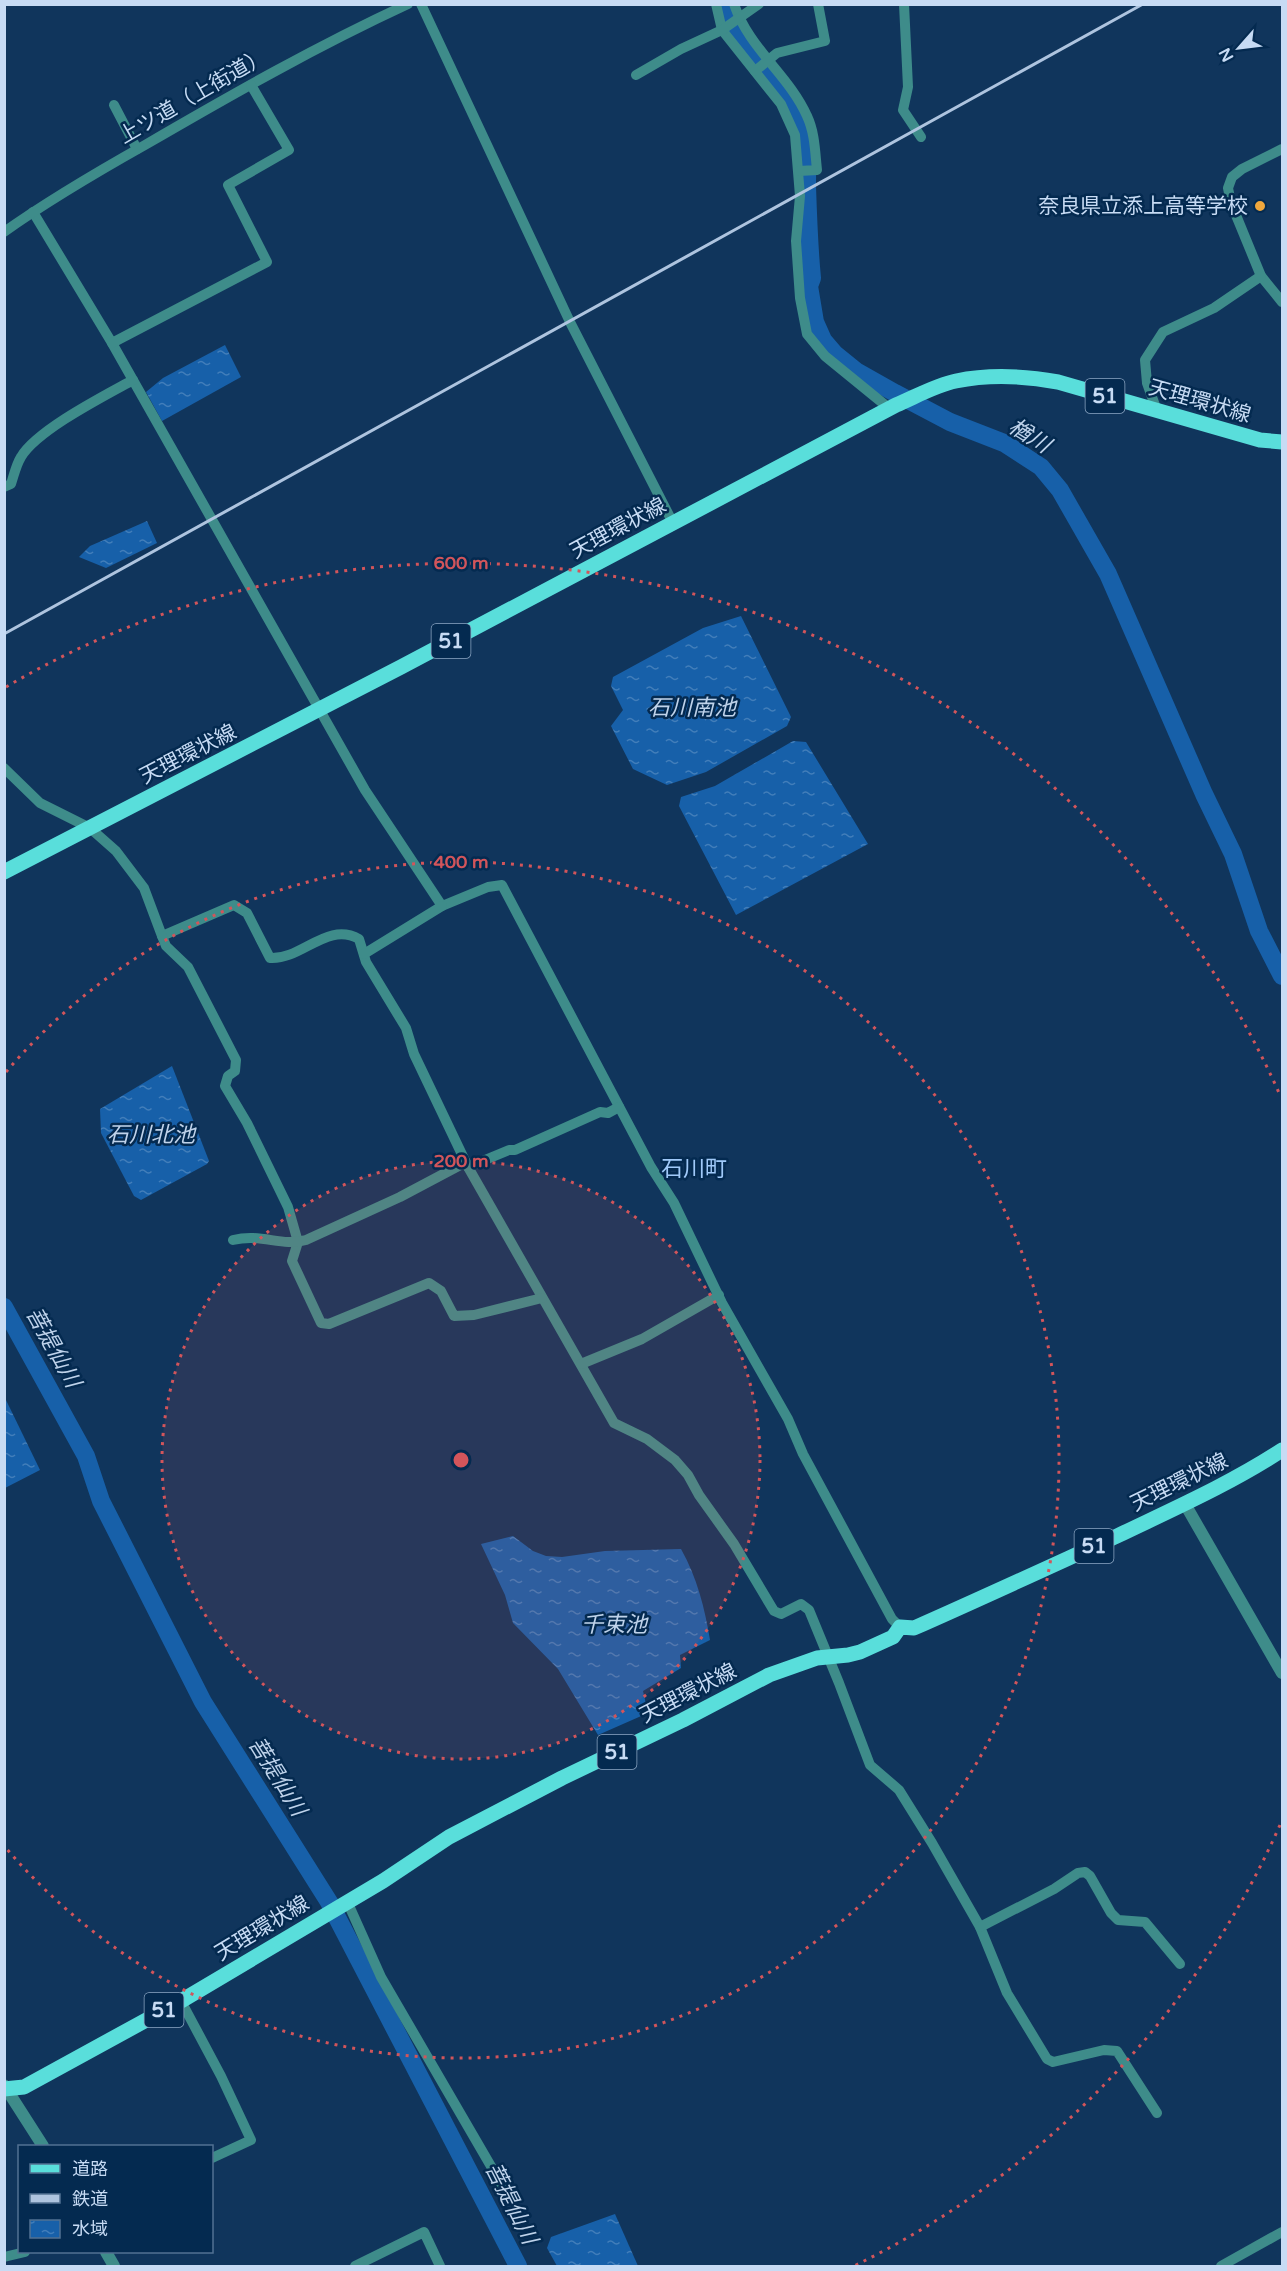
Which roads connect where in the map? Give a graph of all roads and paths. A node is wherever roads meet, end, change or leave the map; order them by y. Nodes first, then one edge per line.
1 (408, 4) edge
2 (421, 4) edge
3 (716, 4) edge
4 (734, 4) edge
5 (759, 4) edge
6 (818, 4) edge
7 (904, 4) edge
8 (737, 19) junction
9 (723, 28) junction
10 (768, 60) junction
11 (755, 71) junction
12 (636, 75) dead end
13 (251, 85) junction
14 (114, 105) dead end
15 (921, 137) dead end
16 (137, 149) junction
17 (1282, 149) edge
18 (799, 171) junction
19 (33, 212) junction
20 (4, 232) edge
21 (1261, 276) junction
22 (1282, 302) edge
23 (112, 343) junction
24 (133, 380) junction
25 (893, 407) junction
26 (1157, 411) junction
27 (1282, 442) edge
28 (4, 487) edge
29 (673, 523) junction
30 (319, 708) junction
31 (4, 768) edge
32 (90, 828) junction
33 (4, 872) edge
34 (441, 906) junction
35 (162, 936) junction
36 (364, 954) junction
37 (619, 1107) junction
38 (467, 1164) junction
39 (233, 1240) dead end
40 (298, 1242) junction
41 (719, 1295) junction
42 (542, 1298) junction
43 (581, 1364) junction
44 (1282, 1450) edge
45 (1185, 1504) junction
46 (900, 1627) junction
47 (829, 1658) junction
48 (1282, 1673) edge
49 (346, 1903) junction
50 (980, 1927) junction
51 (1180, 1964) dead end
52 (181, 2001) junction
53 (5, 2088) edge
54 (1157, 2113) dead end
55 (42, 2145) edge
56 (213, 2158) edge
57 (510, 2199) dead end
58 (1282, 2232) edge
59 (21, 2253) edge
60 (4, 2257) edge
61 (355, 2266) edge
62 (440, 2266) edge
63 (1221, 2266) edge

1 - 13 street, 上ツ道（上街道）
2 - 29 street
3 - 9 street
4 - 8 street
5 - 8 street
6 - 10 street
7 - 15 street
8 - 9 street
8 - 10 street
9 - 11 street
9 - 12 street
10 - 11 street
10 - 18 street
11 - 18 street
13 - 16 street, 上ツ道（上街道）
13 - 23 street
14 - 16 street
16 - 19 street, 上ツ道（上街道）
17 - 21 street
18 - 25 street
19 - 20 street, 上ツ道（上街道）
19 - 23 street
21 - 22 street
21 - 26 street
23 - 24 street
24 - 28 street
24 - 30 street
25 - 26 main road, 天理環状線 / 51
25 - 29 main road, 天理環状線 / 51
26 - 27 main road, 天理環状線 / 51
29 - 30 main road, 天理環状線 / 51
30 - 32 main road, 天理環状線 / 51
30 - 34 street
31 - 32 street
32 - 33 main road, 天理環状線 / 51
32 - 35 street
34 - 36 street
34 - 37 street
35 - 36 street
35 - 40 street
36 - 38 street
37 - 38 street
37 - 41 street
38 - 40 street
38 - 42 street
39 - 40 street
40 - 42 street
41 - 43 street
41 - 46 street
42 - 43 street
43 - 47 street
44 - 45 main road, 天理環状線 / 51
45 - 46 main road, 天理環状線 / 51
45 - 48 street
46 - 47 main road, 天理環状線 / 51
47 - 49 main road, 天理環状線 / 51
47 - 50 street
49 - 52 main road, 天理環状線 / 51
49 - 57 street
50 - 51 street
50 - 54 street
52 - 53 main road, 天理環状線 / 51
52 - 56 street
53 - 55 street
58 - 63 street
59 - 60 street
61 - 62 street

